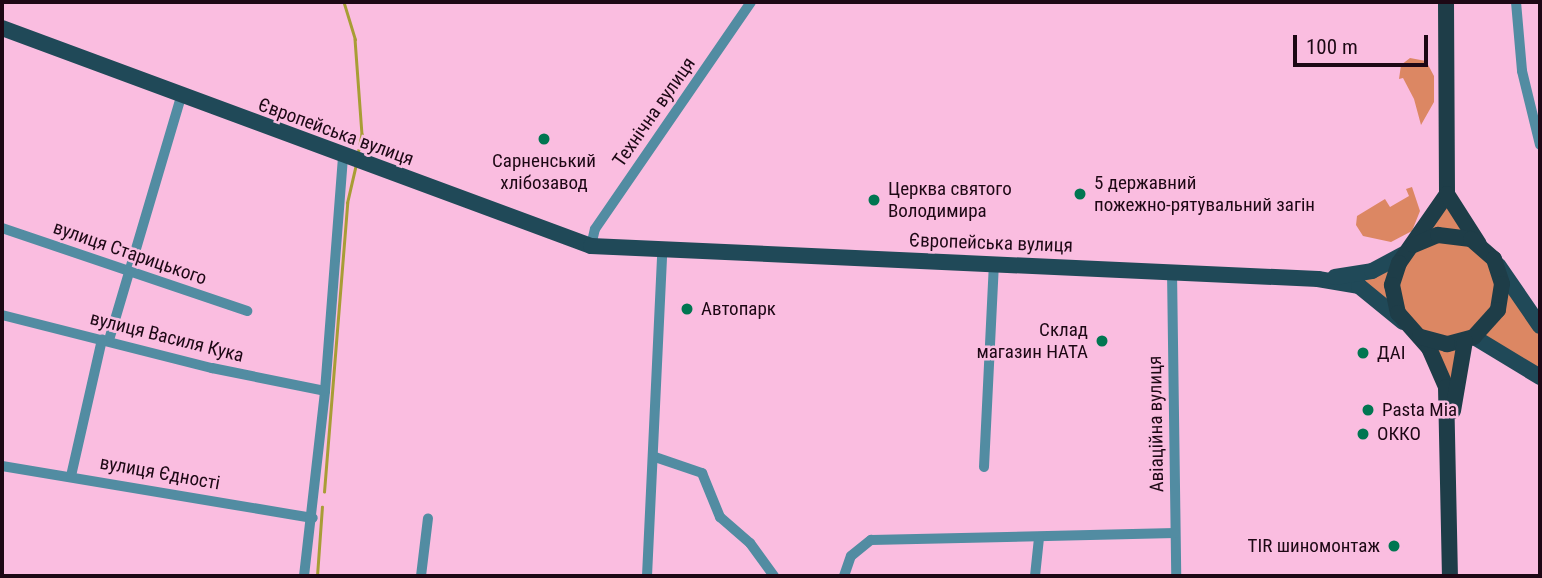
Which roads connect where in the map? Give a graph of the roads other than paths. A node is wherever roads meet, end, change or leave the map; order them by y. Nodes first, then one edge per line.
1 (751, 2) edge
2 (1446, 2) edge
3 (1516, 2) edge
4 (2, 28) edge
5 (181, 97) junction
6 (1540, 145) edge
7 (351, 160) junction
8 (1447, 194) junction
9 (2, 228) edge
10 (1479, 244) junction
11 (591, 246) junction
12 (1408, 250) junction
13 (662, 252) junction
14 (1494, 259) junction
15 (994, 264) junction
16 (1172, 271) junction
17 (130, 273) junction
18 (1318, 279) junction
19 (247, 311) dead end
20 (2, 315) edge
21 (1403, 322) junction
22 (1540, 326) edge
23 (1418, 336) junction
24 (105, 339) junction
25 (1470, 339) junction
26 (1540, 377) edge
27 (325, 391) junction
28 (1448, 433) junction
29 (655, 457) junction
30 (2, 466) edge
31 (984, 467) dead end
32 (71, 476) junction
33 (313, 518) junction
34 (429, 518) dead end
35 (1175, 533) junction
36 (1039, 537) junction
37 (304, 576) edge
38 (421, 576) edge
39 (647, 576) edge
40 (774, 576) edge
41 (844, 576) edge
42 (1035, 576) edge
43 (1176, 576) edge
44 (1450, 576) edge

1 - 11 street, Технічна вулиця
2 - 8 highway
3 - 6 street
4 - 5 main road, Європейська вулиця
5 - 7 main road, Європейська вулиця
5 - 17 street
7 - 11 main road, Європейська вулиця
7 - 27 street
8 - 10 highway
8 - 12 highway
9 - 17 street, вулиця Старицького
10 - 12 highway
10 - 14 highway
11 - 13 main road, Європейська вулиця
12 - 18 main road, Європейська вулиця
12 - 21 highway
13 - 15 main road, Європейська вулиця
13 - 29 street
14 - 22 main road
14 - 25 highway
15 - 16 main road, Європейська вулиця
15 - 31 street
16 - 18 main road, Європейська вулиця
16 - 35 street, Авіаційна вулиця
17 - 19 street, вулиця Старицького
17 - 24 street
18 - 21 main road, Європейська вулиця
20 - 24 street, вулиця Василя Кука
21 - 23 highway
23 - 25 highway
23 - 28 highway
24 - 27 street, вулиця Василя Кука
24 - 32 street
25 - 26 main road
25 - 28 highway
27 - 33 street
28 - 44 highway
29 - 39 street
29 - 40 street
30 - 32 street, вулиця Єдності
32 - 33 street, вулиця Єдності
33 - 37 street
34 - 38 street
35 - 36 street
35 - 43 street, Авіаційна вулиця
36 - 41 street
36 - 42 street

